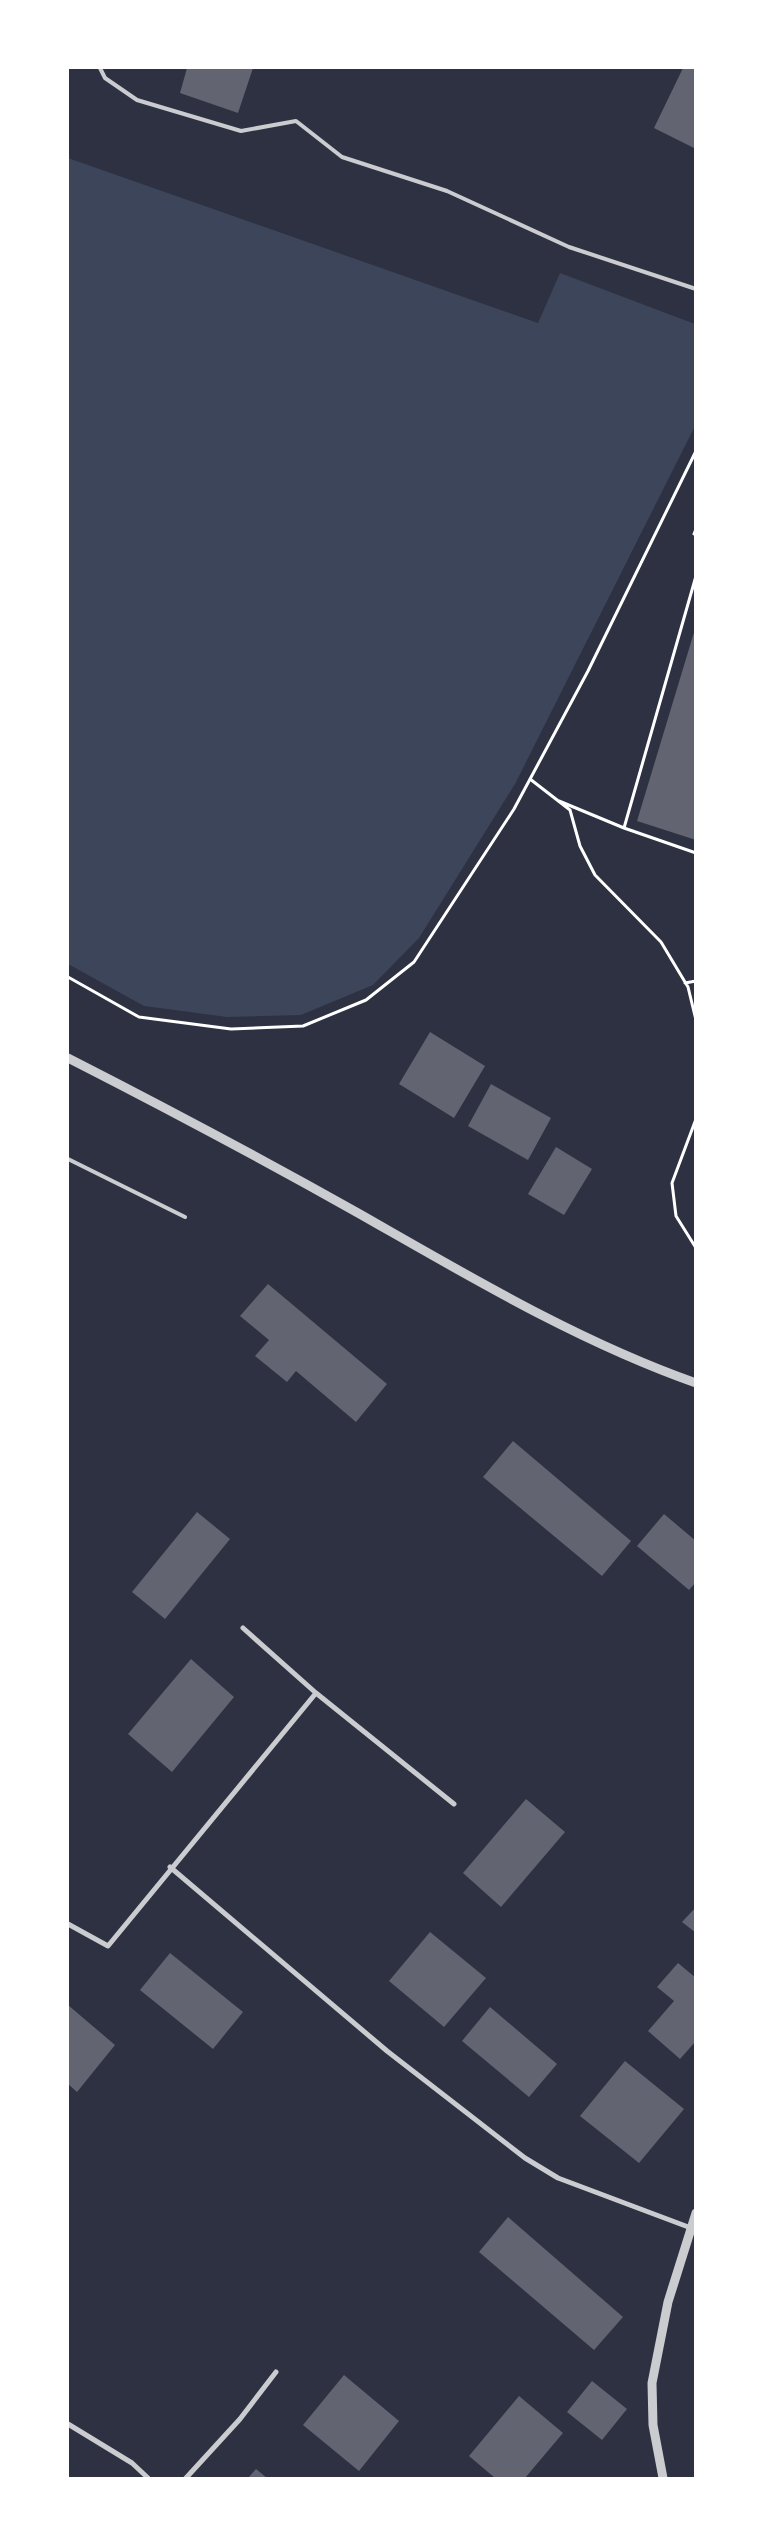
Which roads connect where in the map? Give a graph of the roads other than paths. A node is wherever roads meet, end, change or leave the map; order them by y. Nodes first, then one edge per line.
1 (100, 68) edge
2 (696, 289) edge
3 (68, 1058) edge
4 (68, 1159) edge
5 (185, 1217) dead end
6 (696, 1383) edge
7 (244, 1628) dead end
8 (316, 1693) junction
9 (454, 1804) dead end
10 (170, 1868) junction
11 (68, 1924) edge
12 (696, 2213) edge
13 (690, 2228) junction
14 (276, 2372) dead end
15 (68, 2424) edge
16 (148, 2478) edge
17 (186, 2478) edge
18 (663, 2478) edge

1 - 2 lane
3 - 6 street
4 - 5 lane
7 - 8 street
8 - 9 street
8 - 10 street
10 - 11 street
10 - 13 street
12 - 13 street
13 - 18 street
14 - 17 street
15 - 16 street

